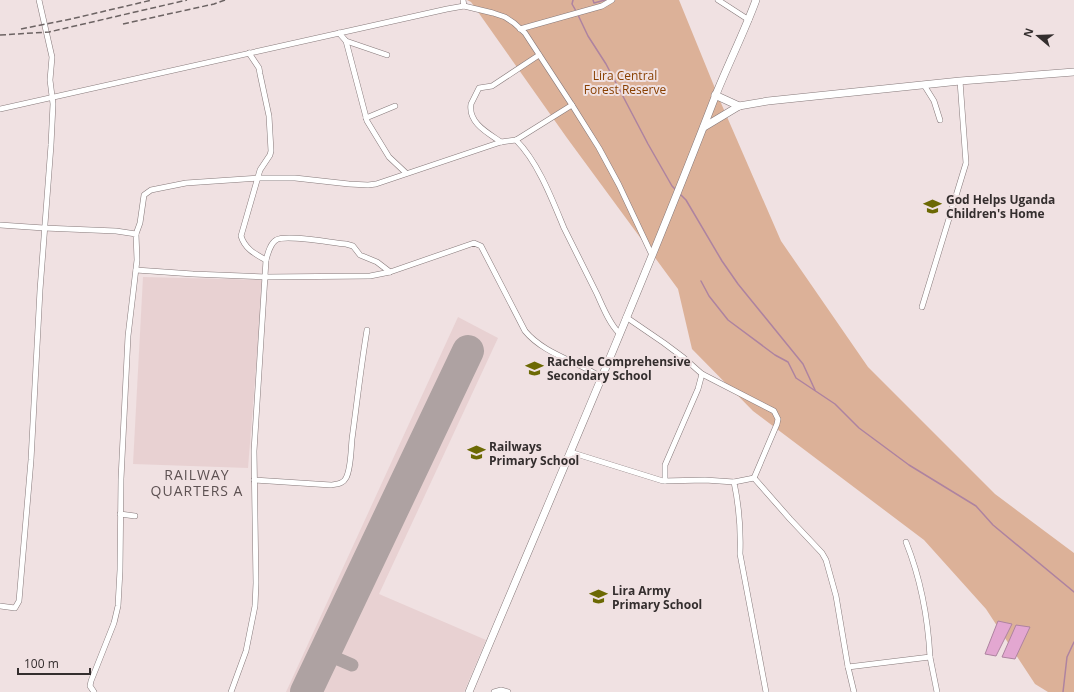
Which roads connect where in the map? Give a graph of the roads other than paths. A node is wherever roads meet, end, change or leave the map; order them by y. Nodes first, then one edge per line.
1 (39, 0) edge
2 (463, 0) edge
3 (612, 0) edge
4 (718, 0) edge
5 (756, 0) edge
6 (464, 6) junction
7 (749, 20) junction
8 (520, 29) junction
9 (339, 32) junction
10 (346, 41) junction
11 (249, 53) junction
12 (387, 55) dead end
13 (539, 55) junction
14 (1074, 72) edge
15 (960, 81) junction
16 (924, 85) junction
17 (716, 95) junction
18 (52, 97) junction
19 (572, 104) junction
20 (395, 106) dead end
21 (739, 106) junction
22 (0, 109) edge
23 (366, 118) junction
24 (940, 120) dead end
25 (704, 127) junction
26 (516, 140) junction
27 (501, 142) junction
28 (406, 174) junction
29 (258, 178) junction
30 (0, 225) edge
31 (44, 228) junction
32 (136, 234) junction
33 (652, 255) junction
34 (266, 260) junction
35 (136, 270) junction
36 (390, 272) junction
37 (266, 277) junction
38 (922, 307) dead end
39 (626, 317) junction
40 (367, 330) dead end
41 (619, 333) junction
42 (702, 374) junction
43 (601, 377) junction
44 (570, 452) junction
45 (754, 478) junction
46 (254, 480) junction
47 (665, 481) junction
48 (734, 482) junction
49 (120, 514) junction
50 (135, 516) dead end
51 (906, 542) dead end
52 (0, 606) edge
53 (930, 657) junction
54 (848, 667) junction
55 (94, 692) edge
56 (231, 692) edge
57 (469, 692) edge
58 (494, 692) edge
59 (508, 692) edge
60 (766, 692) edge
61 (854, 692) edge
62 (937, 692) edge

1 - 18 street
2 - 6 street
3 - 8 street
4 - 7 street
5 - 7 main road
6 - 8 street
6 - 9 street
7 - 17 main road
8 - 13 street
9 - 10 street
9 - 11 street
10 - 12 street
10 - 23 street
11 - 18 street
11 - 29 street
13 - 19 street
13 - 27 street
14 - 15 main road
15 - 16 main road
15 - 38 street
16 - 21 main road
16 - 24 street
17 - 21 main road
17 - 25 main road
18 - 22 street
18 - 31 street
19 - 26 street
19 - 33 street
20 - 23 street
21 - 25 main road
23 - 28 street
25 - 33 main road
26 - 27 street
26 - 41 street
27 - 28 street
28 - 29 street
29 - 32 street
29 - 34 street
30 - 31 street
31 - 32 street
31 - 52 street
32 - 35 street
33 - 39 main road
34 - 36 street
34 - 37 street
35 - 37 street
35 - 49 street
36 - 37 street
36 - 43 street
37 - 46 street
39 - 41 main road
39 - 42 street
40 - 46 street
41 - 43 main road
42 - 45 street
42 - 47 street
43 - 44 main road
44 - 47 street
44 - 57 main road
45 - 48 street
45 - 54 street
46 - 56 street
47 - 48 street
48 - 60 street
49 - 50 street
49 - 55 street
51 - 53 street
53 - 54 street
53 - 62 street
54 - 61 street
58 - 59 street

